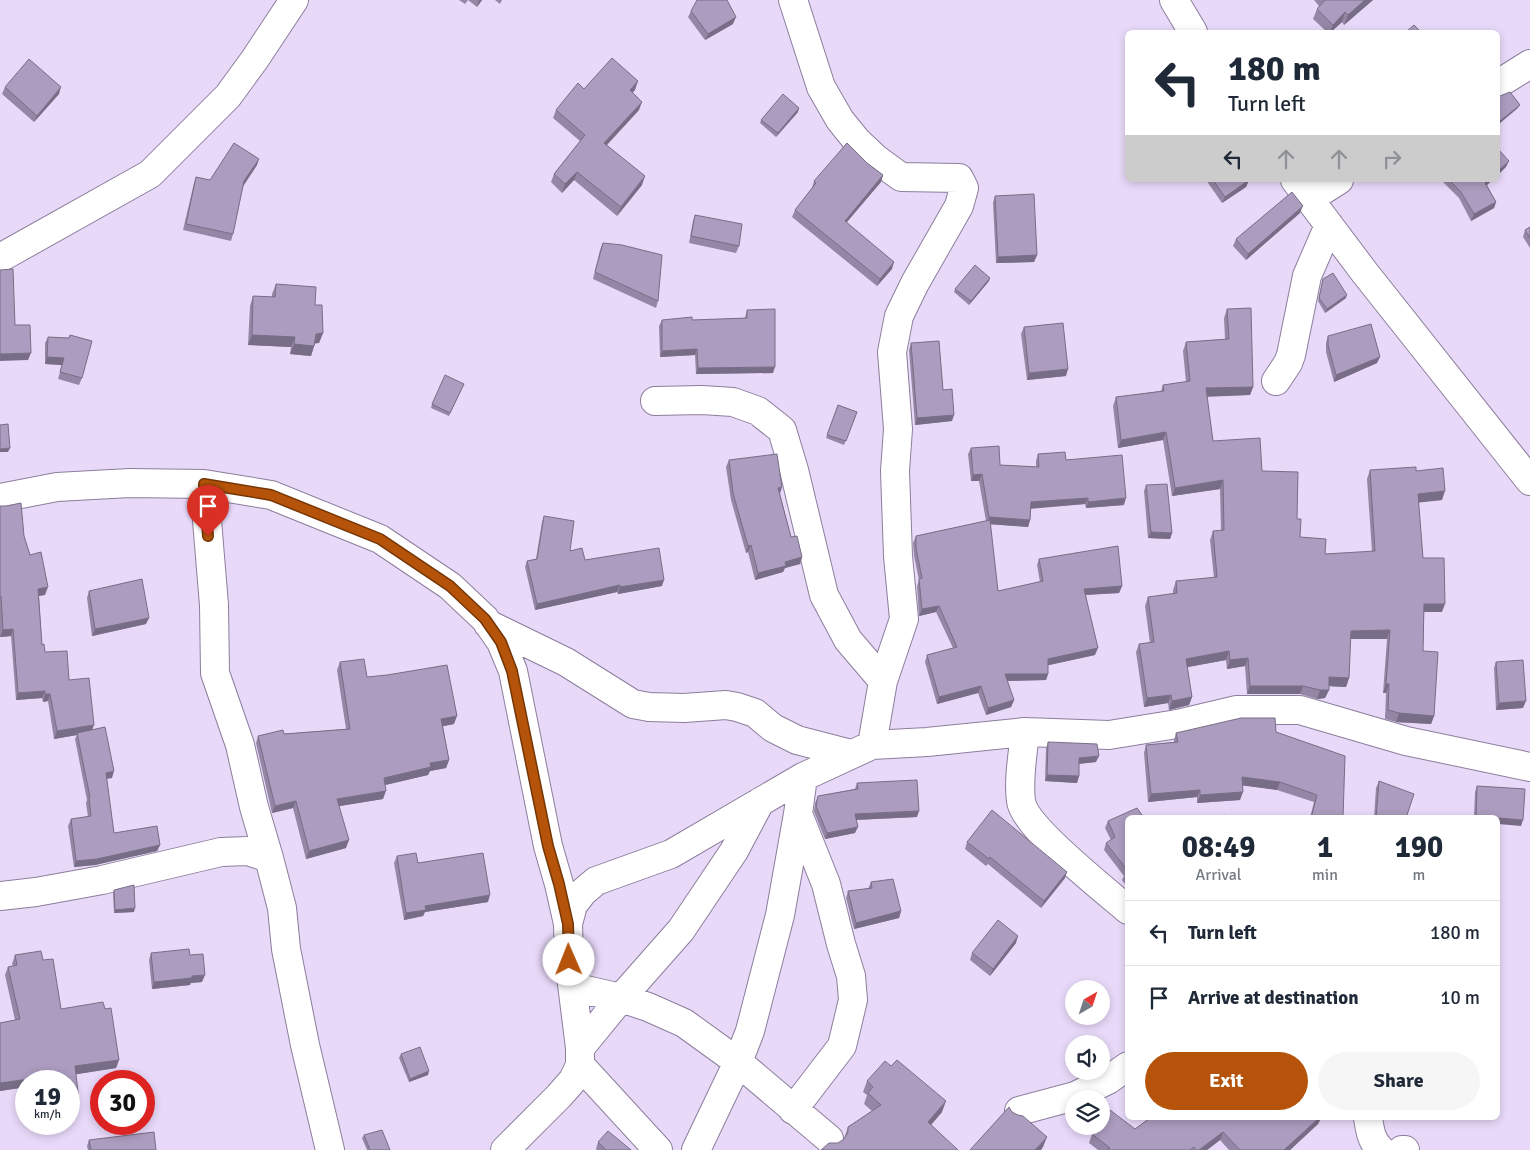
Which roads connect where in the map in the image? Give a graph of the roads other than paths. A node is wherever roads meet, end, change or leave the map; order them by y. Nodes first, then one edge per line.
1 (294, 0) edge
2 (792, 0) edge
3 (1174, 0) edge
4 (1192, 30) edge
5 (1530, 64) edge
6 (1500, 83) edge
7 (1332, 182) edge
8 (1302, 189) edge
9 (1329, 225) junction
10 (0, 258) edge
11 (1276, 381) dead end
12 (655, 400) dead end
13 (1530, 481) edge
14 (204, 484) junction
15 (0, 498) edge
16 (488, 624) junction
17 (883, 681) junction
18 (1024, 732) junction
19 (861, 750) junction
20 (1530, 766) edge
21 (802, 777) junction
22 (760, 802) junction
23 (798, 814) junction
24 (269, 858) junction
25 (0, 896) edge
26 (1125, 907) edge
27 (568, 924) junction
28 (573, 987) junction
29 (621, 998) junction
30 (580, 1056) junction
31 (738, 1062) junction
32 (1125, 1068) edge
33 (793, 1110) junction
34 (1018, 1110) dead end
35 (1368, 1120) edge
36 (829, 1138) dead end
37 (330, 1150) edge
38 (505, 1150) edge
39 (658, 1150) edge
40 (696, 1150) edge
41 (1381, 1150) edge
42 (1402, 1150) edge
43 (1406, 1150) edge

1 - 10 street
2 - 17 street
3 - 4 street
5 - 6 street
7 - 8 street
8 - 9 street
9 - 11 street
9 - 13 street
12 - 17 street
14 - 15 street
14 - 16 street
14 - 24 street
16 - 19 street
16 - 27 street
17 - 19 street
18 - 19 street
18 - 20 street
18 - 26 street
19 - 21 street
21 - 22 street
21 - 23 street
22 - 27 street
22 - 29 street
23 - 31 street
23 - 33 street
24 - 25 street
24 - 37 street
27 - 28 street
28 - 29 street
28 - 30 street
29 - 30 street
29 - 31 street
30 - 38 street
30 - 39 street
31 - 33 street
31 - 40 street
32 - 34 street
33 - 36 street
35 - 41 street
42 - 43 street

